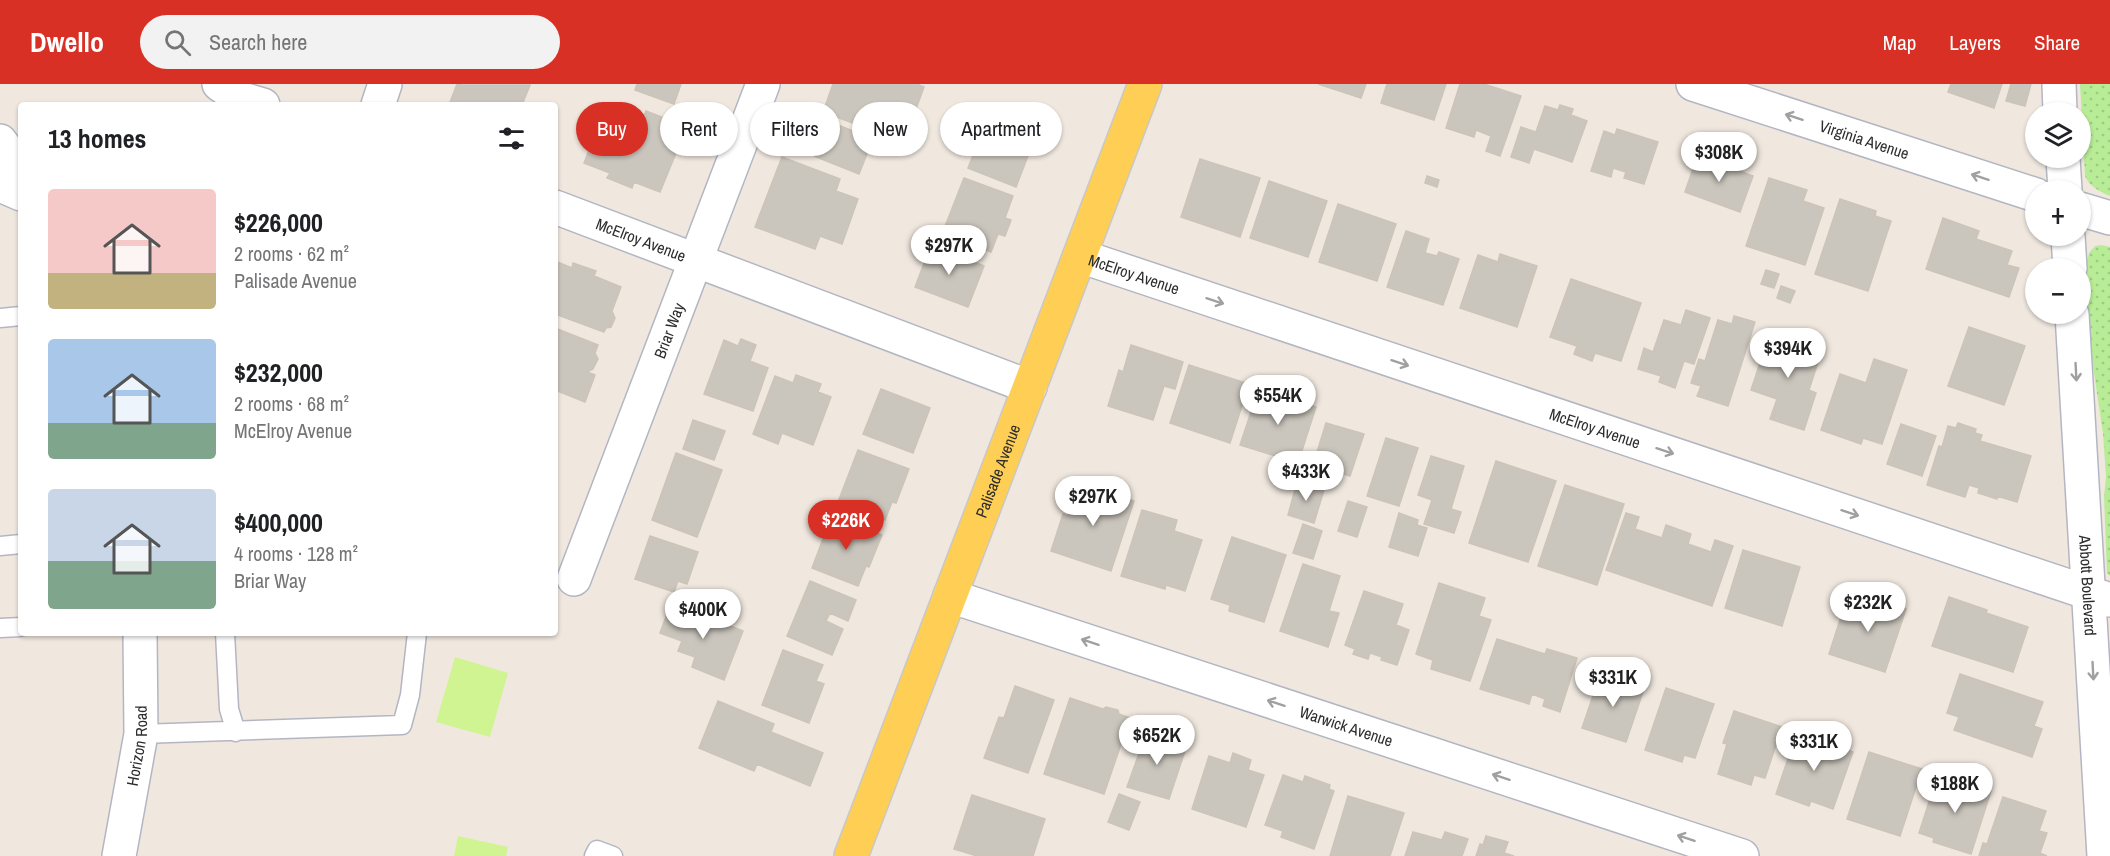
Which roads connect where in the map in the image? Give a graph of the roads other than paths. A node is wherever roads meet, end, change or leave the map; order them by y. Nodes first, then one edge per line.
1 (219, 84) edge
2 (385, 84) edge
3 (763, 84) edge
4 (1693, 84) edge
5 (2059, 84) edge
6 (1142, 85) edge
7 (253, 102) edge
8 (379, 102) edge
9 (2060, 102) edge
10 (0, 141) edge
11 (18, 165) edge
12 (0, 185) edge
13 (2025, 191) edge
14 (18, 193) edge
15 (558, 208) edge
16 (2091, 212) edge
17 (2110, 218) edge
18 (1080, 256) junction
19 (697, 261) junction
20 (18, 316) edge
21 (0, 318) edge
22 (2073, 324) edge
23 (1030, 387) junction
24 (18, 544) edge
25 (0, 546) edge
26 (574, 579) dead end
27 (950, 596) junction
28 (2099, 596) edge
29 (18, 627) edge
30 (0, 628) edge
31 (140, 636) edge
32 (225, 636) edge
33 (417, 636) edge
34 (236, 732) junction
35 (141, 734) junction
36 (119, 856) edge
37 (594, 856) edge
38 (613, 856) edge
39 (851, 856) edge
40 (1742, 856) edge
41 (2104, 856) edge

1 - 7 street
2 - 8 street
3 - 19 street, Briar Way
13 -> 4 street, Virginia Avenue
5 - 9 street
6 - 18 main road, Palisade Avenue
10 - 11 street
12 - 14 street
15 - 19 street, McElroy Avenue
16 - 17 street
18 - 23 main road, Palisade Avenue
18 -> 28 street, McElroy Avenue
19 - 23 street, McElroy Avenue
19 - 26 street, Briar Way
20 - 21 lane
22 -> 28 street, Abbott Boulevard
23 - 27 main road, Palisade Avenue
24 - 25 lane
27 - 39 main road, Palisade Avenue
40 -> 27 street, Warwick Avenue
28 -> 41 street, Abbott Boulevard
29 - 30 lane
31 - 35 street, Horizon Road
32 - 34 lane
33 - 34 lane
34 - 35 lane
35 - 36 street, Horizon Road
37 - 38 lane

